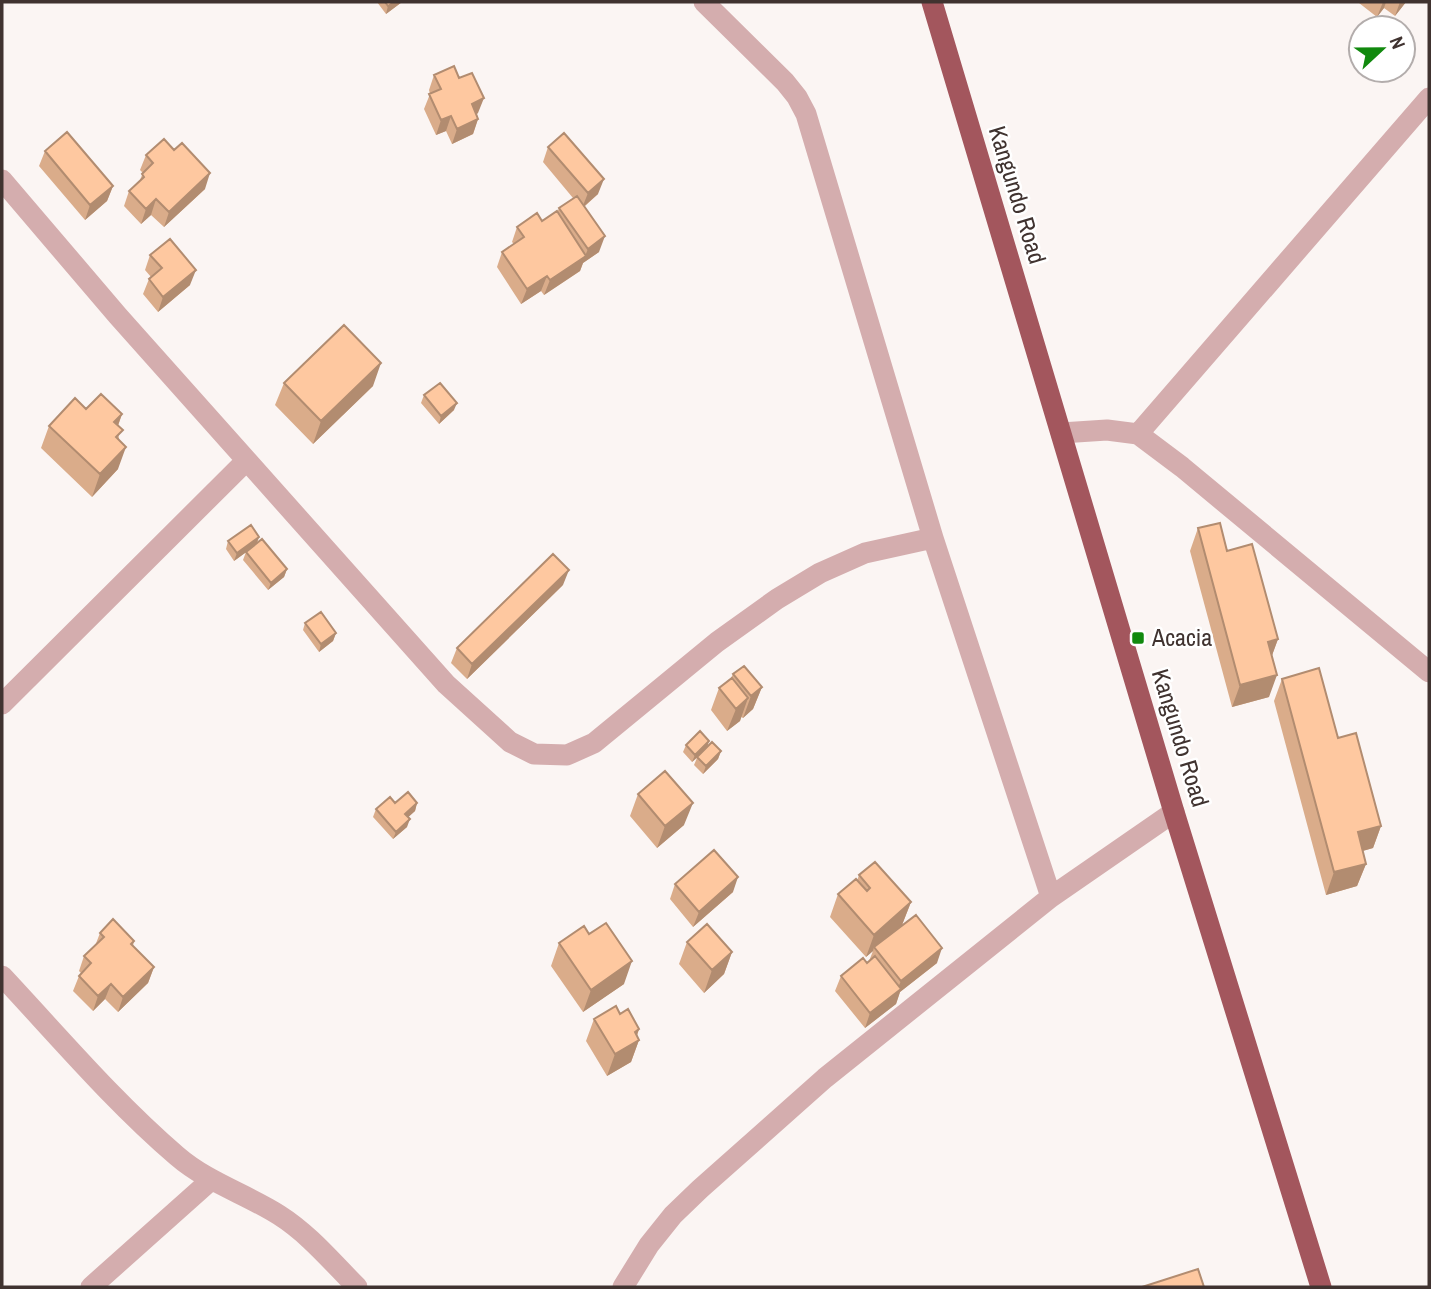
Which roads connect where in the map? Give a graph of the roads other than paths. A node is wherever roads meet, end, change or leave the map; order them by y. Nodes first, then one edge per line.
1 (704, 2) edge
2 (932, 2) edge
3 (1429, 98) edge
4 (2, 180) edge
5 (1061, 433) junction
6 (1139, 434) junction
7 (246, 461) junction
8 (933, 538) junction
9 (1429, 671) edge
10 (2, 704) edge
11 (1174, 812) junction
12 (1051, 897) junction
13 (2, 976) edge
14 (211, 1180) junction
15 (91, 1287) edge
16 (357, 1287) edge
17 (623, 1287) edge
18 (1321, 1287) edge

1 - 8 street
2 - 5 highway, Kangundo Road
3 - 6 street
4 - 7 street
5 - 6 street
5 - 11 highway, Kangundo Road
6 - 9 street
7 - 8 street
7 - 10 street
8 - 12 street
11 - 12 street
11 - 18 highway, Kangundo Road
12 - 17 street
13 - 14 street
14 - 15 street
14 - 16 street

